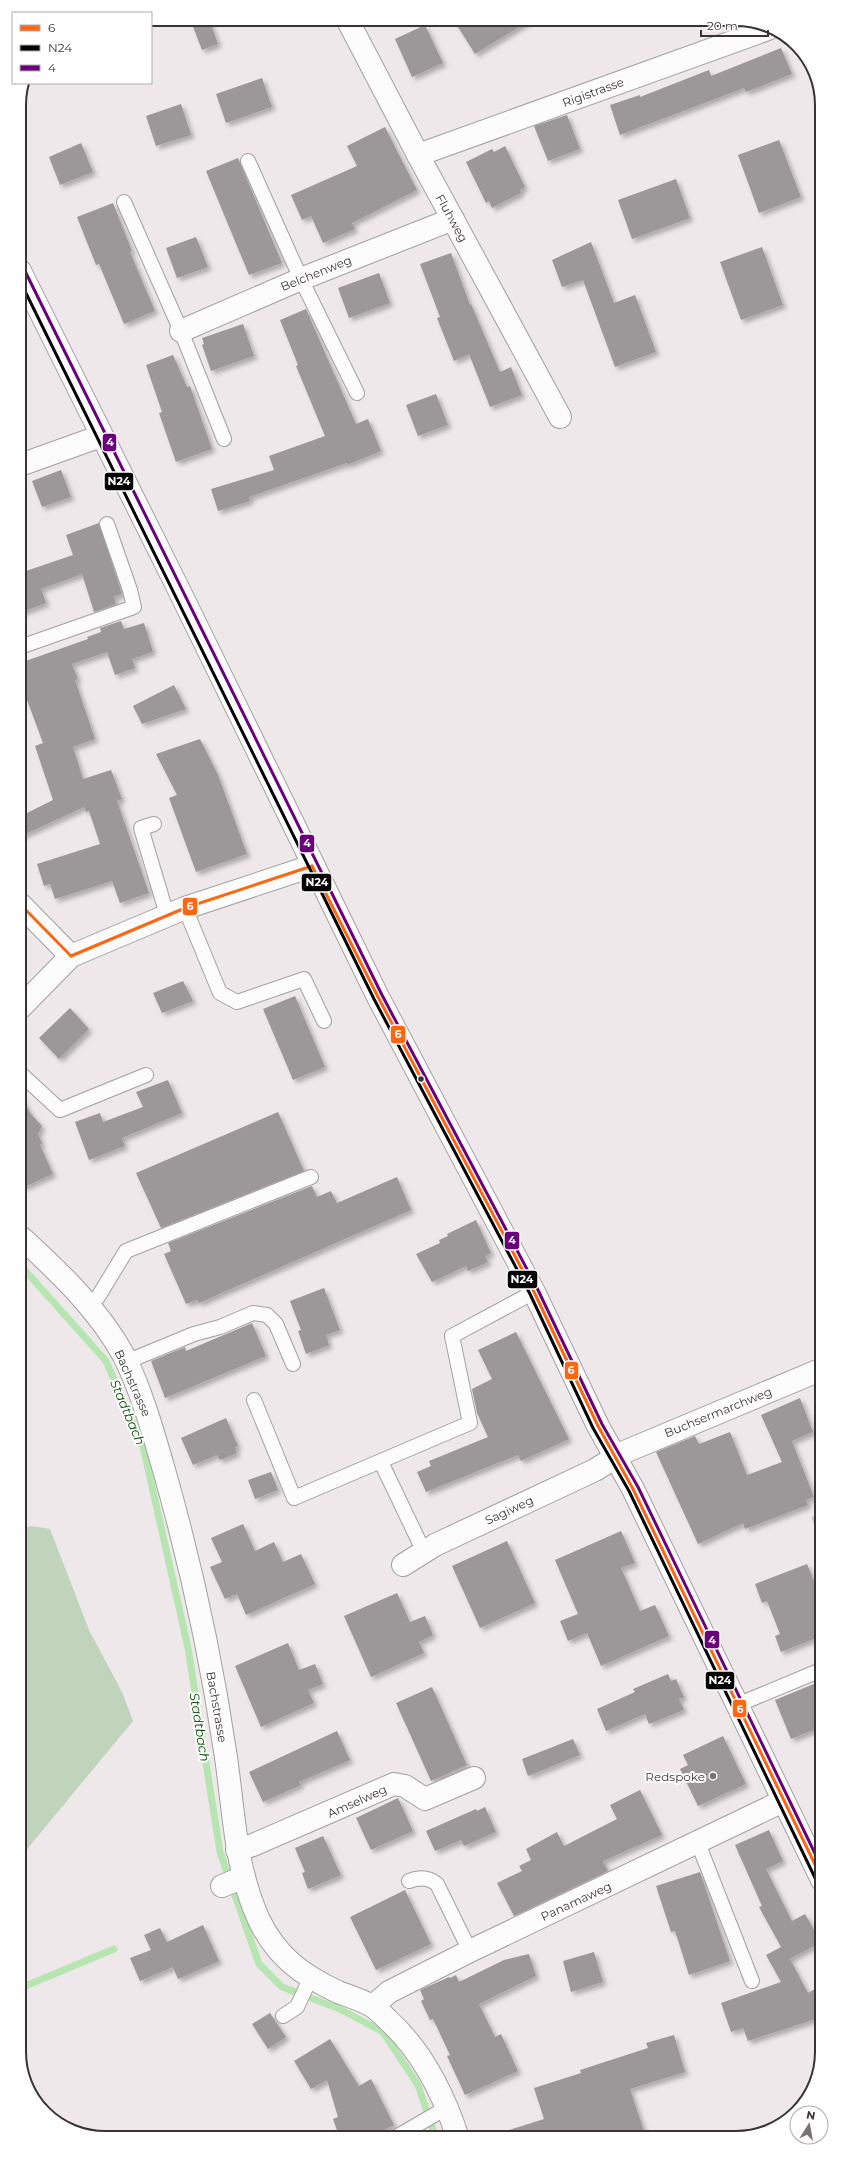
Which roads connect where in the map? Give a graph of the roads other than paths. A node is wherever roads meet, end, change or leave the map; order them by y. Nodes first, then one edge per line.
1 (351, 26) edge
2 (763, 31) edge
3 (418, 156) junction
4 (248, 161) dead end
5 (124, 202) dead end
6 (453, 219) junction
7 (301, 279) junction
8 (26, 283) edge
9 (181, 331) junction
10 (357, 393) dead end
11 (560, 417) dead end
12 (100, 436) junction
13 (224, 439) dead end
14 (26, 463) edge
15 (107, 524) dead end
16 (26, 645) edge
17 (154, 824) dead end
18 (312, 866) junction
19 (26, 910) edge
20 (176, 911) junction
21 (71, 956) junction
22 (26, 1002) edge
23 (324, 1021) dead end
24 (146, 1075) dead end
25 (26, 1079) edge
26 (311, 1177) dead end
27 (26, 1242) edge
28 (534, 1292) junction
29 (89, 1305) junction
30 (126, 1362) junction
31 (293, 1364) dead end
32 (815, 1372) edge
33 (254, 1400) dead end
34 (616, 1456) junction
35 (381, 1462) junction
36 (424, 1552) junction
37 (403, 1566) dead end
38 (815, 1672) edge
39 (737, 1704) junction
40 (474, 1778) dead end
41 (783, 1801) junction
42 (698, 1843) junction
43 (237, 1850) junction
44 (815, 1866) edge
45 (409, 1881) dead end
46 (470, 1951) junction
47 (752, 1981) dead end
48 (305, 1989) junction
49 (373, 2006) junction
50 (282, 2016) dead end
51 (435, 2116) junction
52 (407, 2131) edge
53 (452, 2131) edge

1 - 3 street, Fluhweg
2 - 3 street, Rigistrasse
3 - 6 street, Fluhweg
4 - 7 lane
5 - 9 lane
6 - 7 street, Belchenweg
6 - 11 street, Fluhweg
7 - 9 street, Belchenweg
7 - 10 lane
8 - 12 street
9 - 13 lane
12 - 14 street
12 - 18 street
15 - 16 lane
17 - 20 lane
18 - 20 street
18 - 28 street
19 - 21 street
20 - 21 street
20 - 23 lane
21 - 22 street
24 - 25 lane
26 - 29 lane
27 - 29 street, Bachstrasse
28 - 34 street
28 - 35 lane
29 - 30 street, Bachstrasse
30 - 31 lane
30 - 43 street, Bachstrasse
32 - 34 street, Buchsermarchweg
33 - 35 lane
34 - 36 street, Sagiweg
34 - 39 street
35 - 36 lane
36 - 37 street, Sagiweg
38 - 39 lane
39 - 41 street
40 - 43 street, Amselweg
41 - 42 street, Panamaweg
41 - 44 street
42 - 46 street, Panamaweg
42 - 47 lane
43 - 48 street, Bachstrasse
45 - 46 lane
46 - 49 street, Panamaweg
48 - 49 street, Bachstrasse
48 - 50 lane
49 - 51 street, Bachstrasse
51 - 52 lane
51 - 53 street, Bachstrasse

